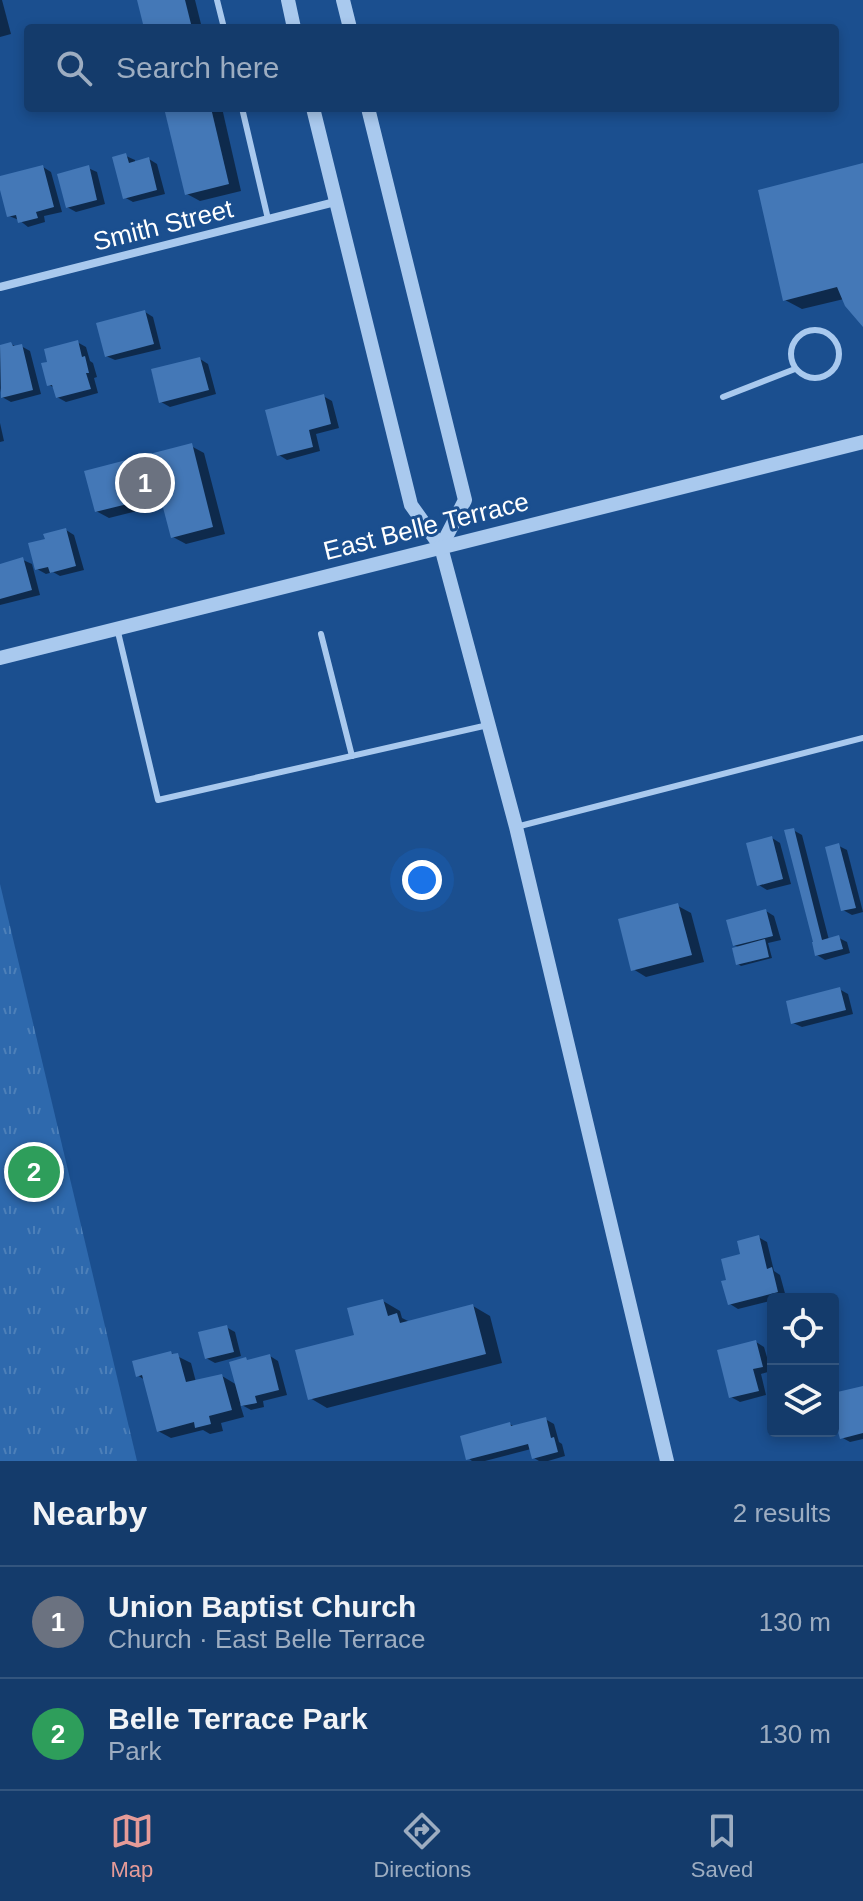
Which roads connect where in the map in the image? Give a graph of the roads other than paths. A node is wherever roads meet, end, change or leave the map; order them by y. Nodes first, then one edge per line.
1 (217, 0) edge
2 (288, 0) edge
3 (343, 0) edge
4 (223, 24) edge
5 (293, 24) edge
6 (349, 24) edge
7 (243, 112) edge
8 (314, 112) edge
9 (369, 112) edge
10 (335, 202) junction
11 (268, 219) junction
12 (0, 287) edge
13 (795, 369) junction
14 (723, 397) dead end
15 (863, 442) edge
16 (441, 547) junction
17 (117, 628) junction
18 (321, 634) dead end
19 (0, 658) edge
20 (488, 725) junction
21 (863, 738) edge
22 (352, 756) junction
23 (516, 827) junction
24 (667, 1461) edge

1 - 4 lane
2 - 5 street
3 - 6 street
7 - 11 lane
8 - 10 street
9 - 16 street
10 - 11 street, Smith Street
10 - 16 street
11 - 12 street, Smith Street
13 - 13 lane
13 - 14 lane
15 - 16 street, East Belle Terrace
16 - 17 street, East Belle Terrace
16 - 20 street
17 - 19 street, East Belle Terrace
17 - 22 lane
18 - 22 lane
20 - 22 lane
20 - 23 street
21 - 23 lane
23 - 24 street

